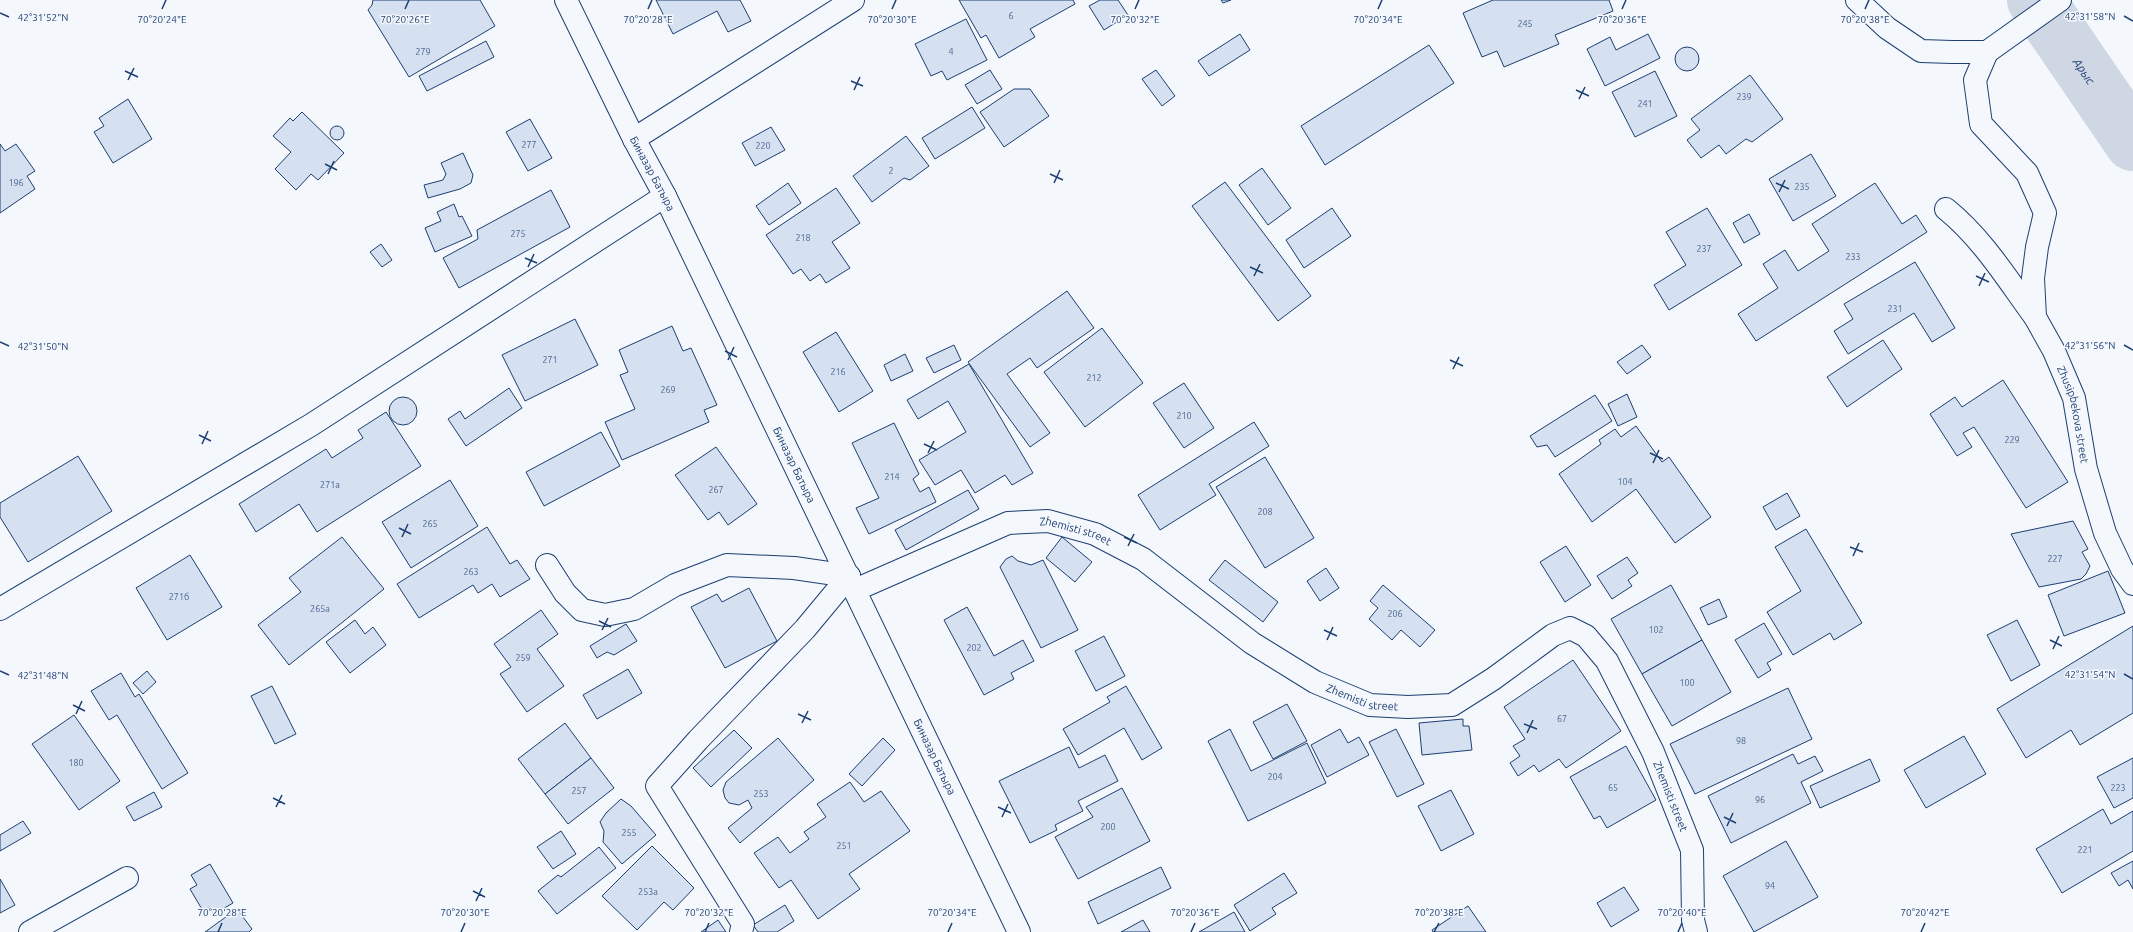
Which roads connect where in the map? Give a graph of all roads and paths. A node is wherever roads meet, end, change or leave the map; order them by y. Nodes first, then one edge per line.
1 (566, 0) edge
2 (853, 0) edge
3 (1857, 0) edge
4 (2060, 0) edge
5 (1986, 52) junction
6 (634, 139) junction
7 (665, 196) junction
8 (1946, 209) dead end
9 (2034, 317) junction
10 (547, 565) dead end
11 (852, 583) junction
12 (2133, 584) edge
13 (0, 608) edge
14 (127, 878) dead end
15 (30, 932) edge
16 (741, 932) edge
17 (1019, 932) edge
18 (1696, 932) edge

1 - 6 street, Биназар Батыра
2 - 6 street
3 - 5 street
4 - 5 street
5 - 9 street, Zhusipbekova street
6 - 7 street, Биназар Батыра
7 - 11 street, Биназар Батыра
7 - 13 street
8 - 9 street
9 - 12 street, Zhusipbekova street
10 - 11 street
11 - 16 street
11 - 17 street, Биназар Батыра
11 - 18 street, Zhemisti street
14 - 15 street

